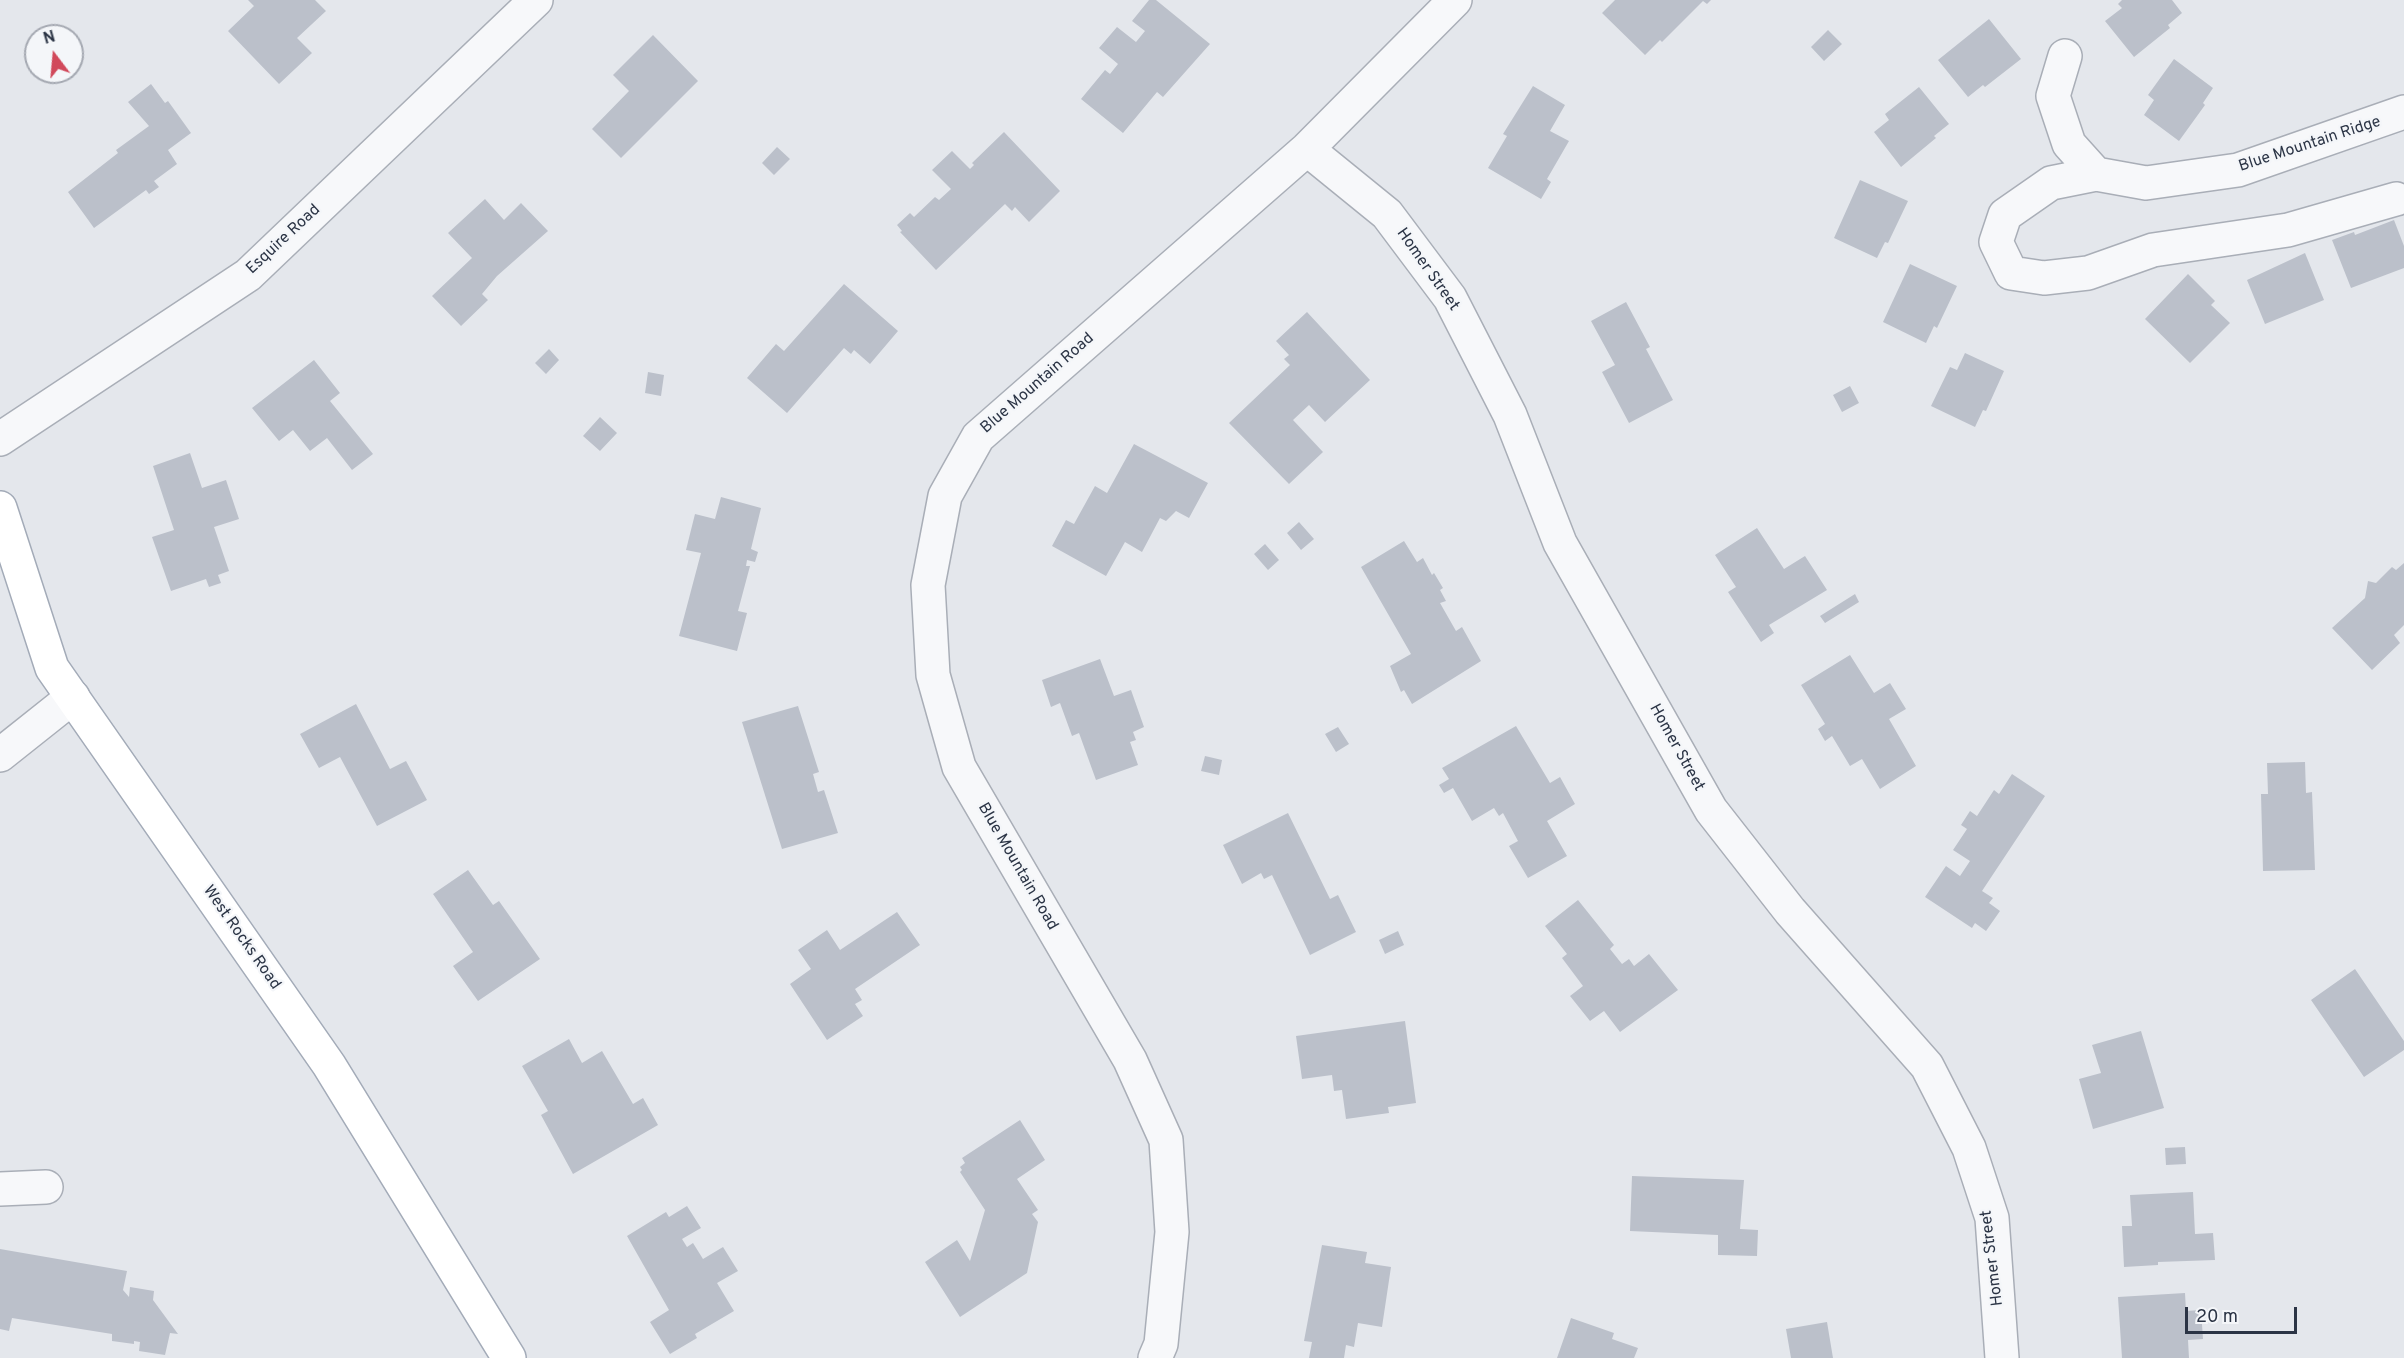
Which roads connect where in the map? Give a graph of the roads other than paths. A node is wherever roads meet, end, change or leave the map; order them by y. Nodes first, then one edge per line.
1 (536, 0) edge
2 (1455, 0) edge
3 (2065, 56) dead end
4 (2404, 112) edge
5 (1307, 149) junction
6 (2096, 174) junction
7 (2396, 199) dead end
8 (0, 439) edge
9 (0, 508) edge
10 (73, 697) junction
11 (0, 755) edge
12 (46, 1187) dead end
13 (0, 1189) edge
14 (509, 1358) edge
15 (1155, 1358) edge
16 (2002, 1358) edge

1 - 8 street, Esquire Road
2 - 5 street, Blue Mountain Road
3 - 6 street
4 - 6 street, Blue Mountain Ridge
5 - 15 street, Blue Mountain Road
5 - 16 street, Homer Street
6 - 7 street
9 - 10 main road, West Rocks Road
10 - 11 street
10 - 14 main road, West Rocks Road
12 - 13 street

